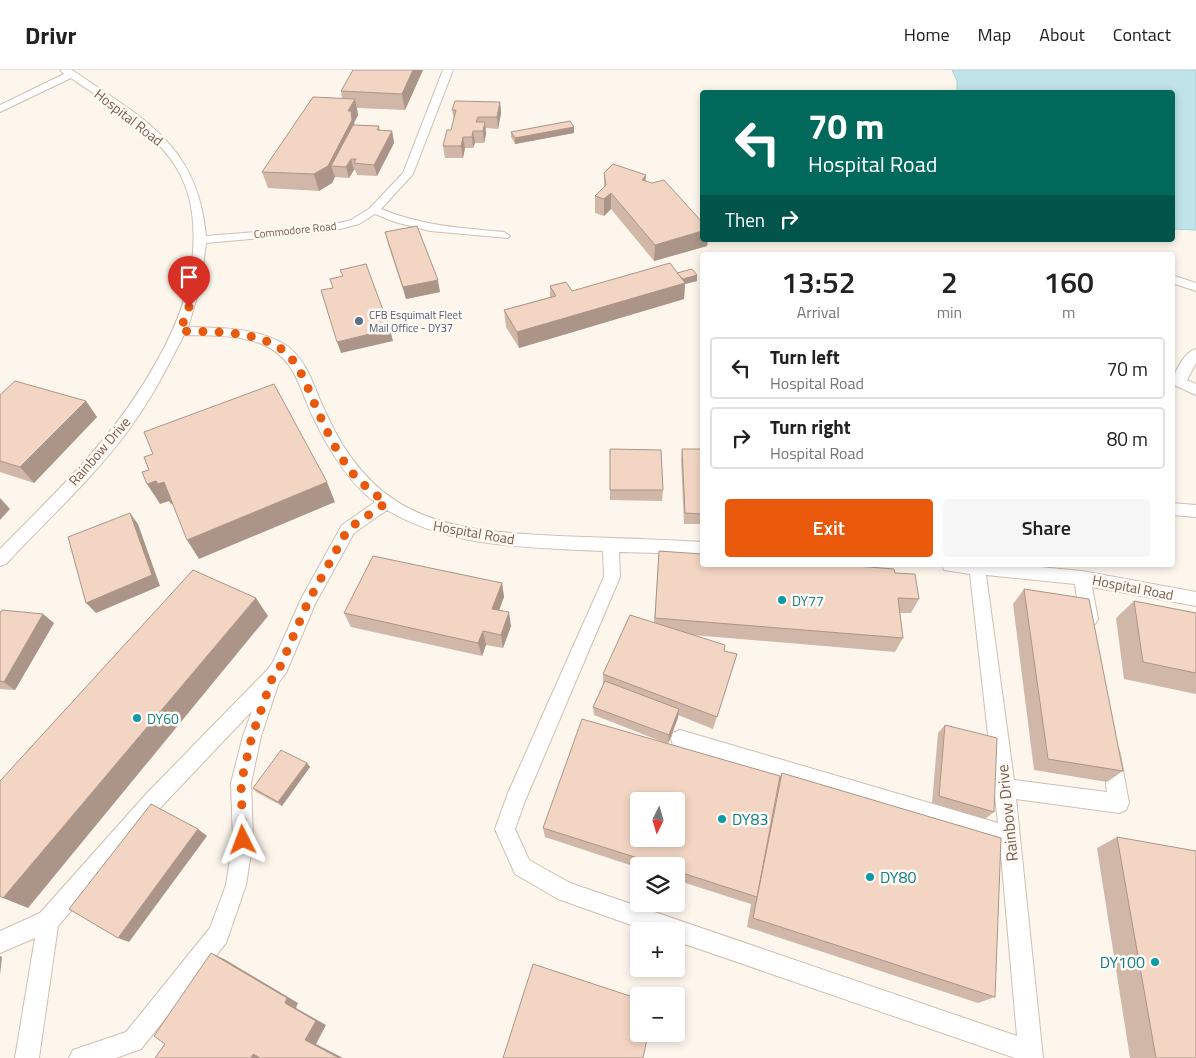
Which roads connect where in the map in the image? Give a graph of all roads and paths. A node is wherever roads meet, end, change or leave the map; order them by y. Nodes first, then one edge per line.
1 (448, 70) edge
2 (68, 72) edge
3 (0, 109) edge
4 (374, 210) junction
5 (504, 236) dead end
6 (201, 240) junction
7 (1175, 280) edge
8 (1196, 287) edge
9 (180, 331) junction
10 (1196, 353) edge
11 (1196, 390) edge
12 (386, 503) junction
13 (1175, 509) edge
14 (1196, 511) edge
15 (611, 545) junction
16 (700, 548) edge
17 (0, 559) edge
18 (977, 567) edge
19 (986, 567) edge
20 (1082, 578) junction
21 (1196, 599) edge
22 (1092, 636) edge
23 (273, 676) junction
24 (1108, 734) edge
25 (680, 739) dead end
26 (1005, 788) junction
27 (1009, 836) junction
28 (48, 921) junction
29 (0, 942) edge
30 (1031, 1055) edge
31 (27, 1058) edge
32 (81, 1058) edge

1 - 4 lane, Commodore Road
2 - 3 lane
2 - 6 lane, Hospital Road
4 - 5 lane
4 - 6 lane, Commodore Road
6 - 9 lane, Hospital Road
7 - 8 lane
9 - 12 lane, Hospital Road
9 - 17 lane, Rainbow Drive
10 - 11 lane
12 - 15 lane, Hospital Road
12 - 23 lane
13 - 14 lane
15 - 16 lane, Hospital Road
15 - 30 lane
18 - 26 lane, Rainbow Drive
19 - 20 lane, Hospital Road
20 - 21 lane, Hospital Road
20 - 22 lane
23 - 28 lane
23 - 32 lane
24 - 26 lane
25 - 27 lane
26 - 27 lane, Rainbow Drive
27 - 30 lane, Rainbow Drive
28 - 29 lane
28 - 31 lane

